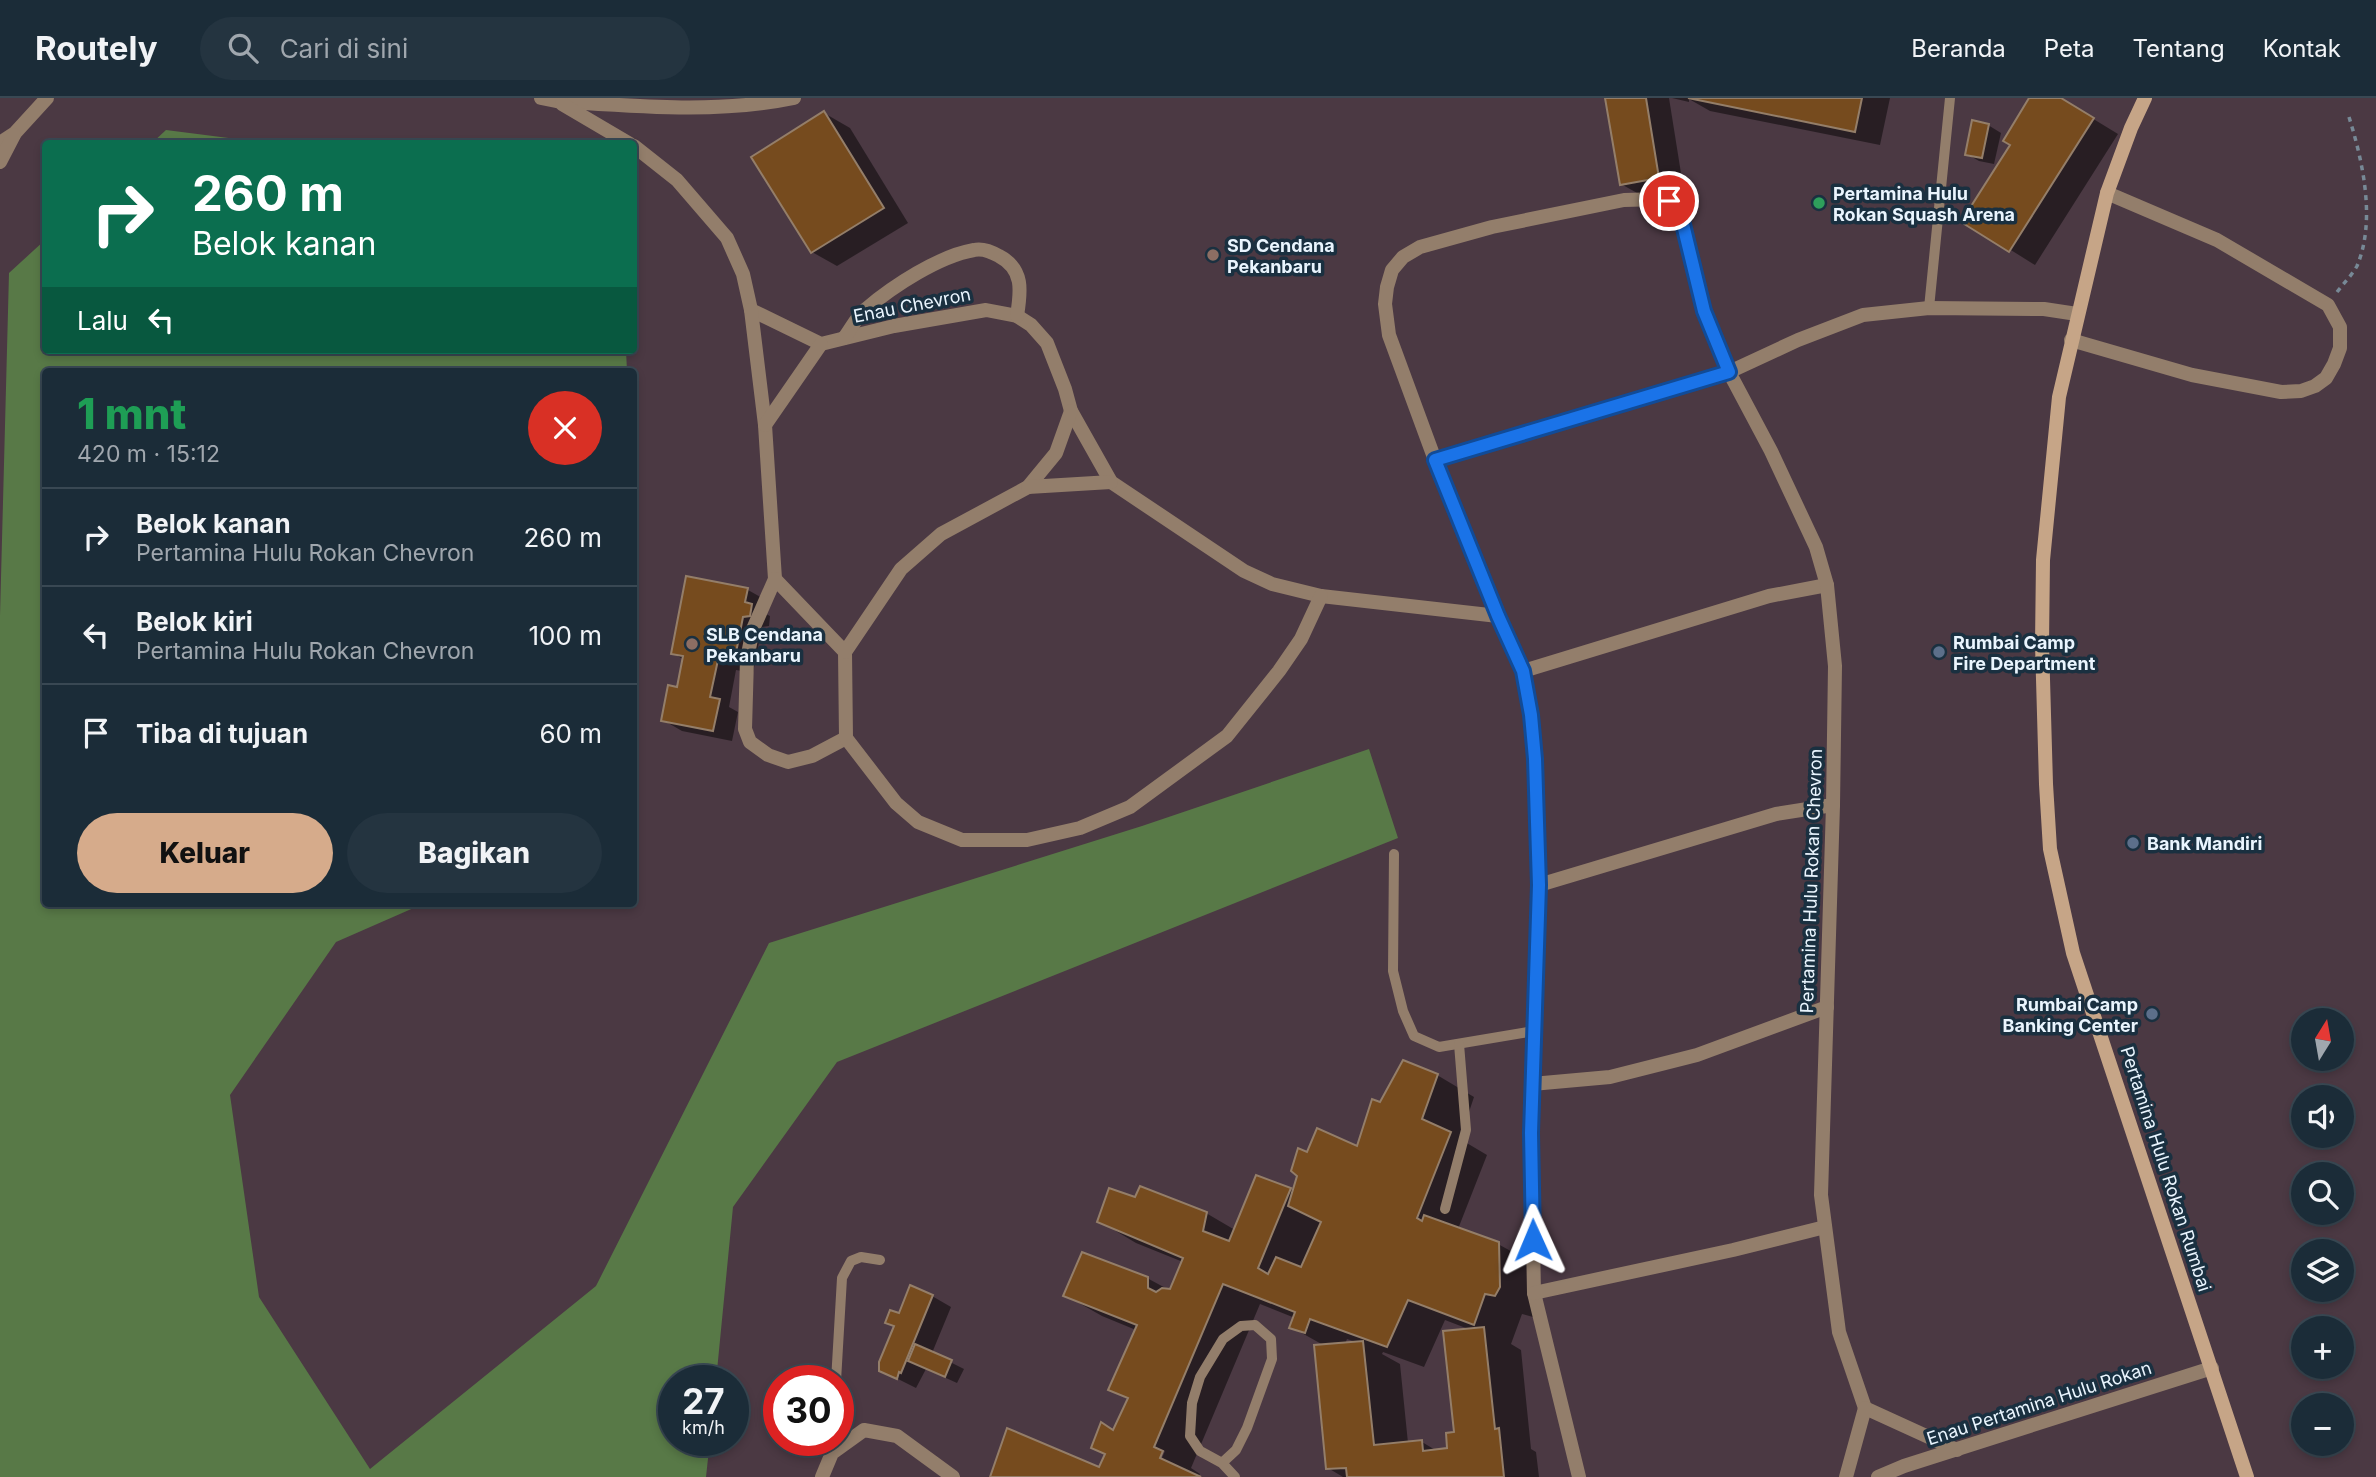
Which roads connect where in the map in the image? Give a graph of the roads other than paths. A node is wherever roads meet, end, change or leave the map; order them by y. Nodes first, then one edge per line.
1 (47, 98) edge
2 (541, 98) edge
3 (794, 98) edge
4 (1950, 98) edge
5 (2137, 98) edge
6 (2146, 98) edge
7 (556, 101) junction
8 (2131, 128) junction
9 (15, 133) junction
10 (623, 140) edge
11 (0, 143) edge
12 (637, 149) edge
13 (0, 162) edge
14 (2107, 193) junction
15 (1929, 308) junction
16 (751, 310) junction
17 (2077, 314) junction
18 (1017, 316) junction
19 (844, 338) junction
20 (2071, 341) junction
21 (821, 344) junction
22 (1729, 372) junction
23 (1071, 411) junction
24 (765, 425) junction
25 (1435, 460) junction
26 (1111, 482) junction
27 (1028, 487) junction
28 (775, 579) junction
29 (1827, 585) junction
30 (1321, 596) junction
31 (1498, 616) junction
32 (845, 652) junction
33 (1523, 671) junction
34 (846, 738) junction
35 (1833, 805) junction
36 (1394, 854) dead end
37 (1539, 885) junction
38 (1827, 1007) junction
39 (1534, 1031) junction
40 (1459, 1044) junction
41 (1532, 1084) junction
42 (1445, 1209) dead end
43 (1825, 1227) junction
44 (880, 1260) dead end
45 (1534, 1293) junction
46 (837, 1365) edge
47 (2212, 1368) junction
48 (1866, 1408) junction
49 (854, 1435) edge
50 (1957, 1450) junction
51 (829, 1456) edge
52 (1222, 1463) junction
53 (822, 1477) edge
54 (953, 1477) edge
55 (1235, 1477) edge
56 (1579, 1477) edge
57 (1846, 1477) edge
58 (1878, 1477) edge
59 (2247, 1477) edge

1 - 9 street
2 - 7 street
3 - 7 street
4 - 15 lane
5 - 8 street
6 - 8 street
7 - 10 street
8 - 14 street, Pertamina Hulu Rokan Rumbai
9 - 11 street
9 - 13 street
12 - 16 street
14 - 17 street, Pertamina Hulu Rokan Rumbai
14 - 20 street
15 - 17 street
15 - 22 street
16 - 21 street
16 - 24 street
17 - 20 street, Pertamina Hulu Rokan Rumbai
18 - 19 street, Enau Chevron
18 - 19 street
18 - 23 street
19 - 21 street, Enau Chevron
20 - 47 street, Pertamina Hulu Rokan Rumbai
21 - 24 street
22 - 25 street
22 - 25 street, Pertamina Hulu Rokan Chevron
22 - 29 street, Pertamina Hulu Rokan Chevron
23 - 26 street
23 - 27 street
24 - 28 street
25 - 31 street
26 - 27 street
26 - 30 street
27 - 32 street
28 - 32 street
28 - 34 street
29 - 33 street
29 - 35 street, Pertamina Hulu Rokan Chevron
30 - 31 street
30 - 34 street
31 - 33 street
32 - 34 street
33 - 37 street
35 - 37 street
35 - 38 street, Pertamina Hulu Rokan Chevron
36 - 40 lane
37 - 39 street
38 - 41 street
38 - 43 street, Pertamina Hulu Rokan Chevron
39 - 40 lane
39 - 41 street
40 - 42 lane
41 - 45 street
43 - 45 street
43 - 48 street, Pertamina Hulu Rokan Chevron
44 - 46 lane
45 - 56 street
47 - 50 street, Enau Pertamina Hulu Rokan
47 - 59 street, Pertamina Hulu Rokan Rumbai
48 - 50 street
48 - 57 street
49 - 54 street
50 - 58 street, Enau Pertamina Hulu Rokan
51 - 53 street
52 - 52 lane
52 - 55 lane

